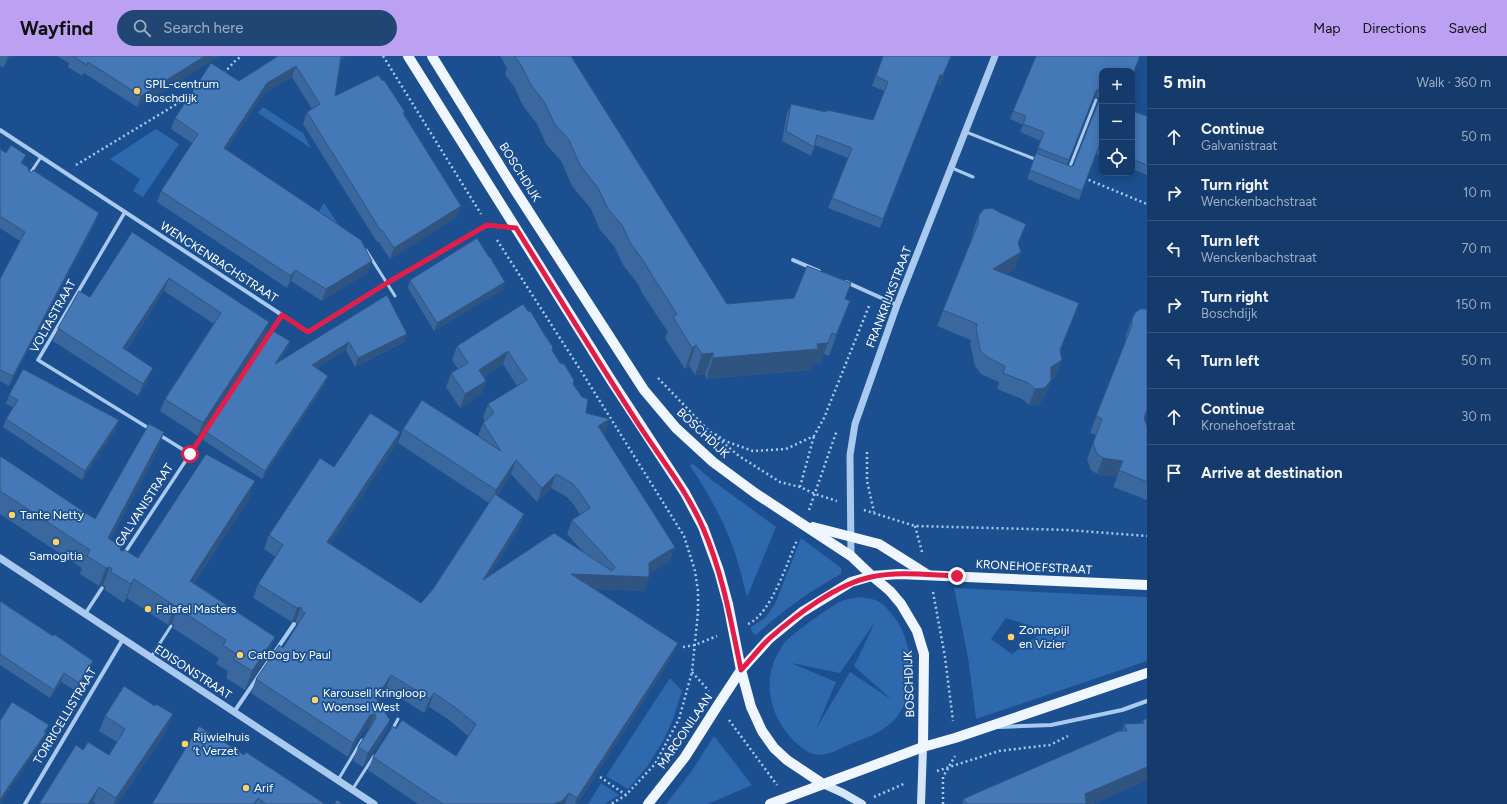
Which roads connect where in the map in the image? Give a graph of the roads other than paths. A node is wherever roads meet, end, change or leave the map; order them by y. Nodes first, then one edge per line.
1 (408, 56) edge
2 (432, 56) edge
3 (996, 56) edge
4 (1096, 100) edge
5 (0, 130) edge
6 (966, 132) junction
7 (41, 157) junction
8 (1038, 160) edge
9 (952, 168) junction
10 (1068, 172) edge
11 (973, 177) dead end
12 (27, 179) edge
13 (125, 212) junction
14 (516, 228) junction
15 (362, 243) edge
16 (793, 260) dead end
17 (823, 272) edge
18 (845, 282) edge
19 (387, 283) junction
20 (395, 296) dead end
21 (897, 305) junction
22 (282, 315) junction
23 (190, 454) junction
24 (804, 524) junction
25 (850, 537) junction
26 (851, 556) junction
27 (0, 558) edge
28 (120, 560) edge
29 (928, 575) junction
30 (872, 576) junction
31 (1147, 585) edge
32 (102, 588) edge
33 (86, 614) junction
34 (294, 624) edge
35 (171, 626) edge
36 (123, 639) junction
37 (151, 657) junction
38 (741, 670) junction
39 (1147, 673) edge
40 (1147, 701) edge
41 (234, 712) junction
42 (398, 719) dead end
43 (984, 728) junction
44 (390, 732) edge
45 (365, 736) edge
46 (923, 747) junction
47 (377, 751) edge
48 (338, 780) junction
49 (823, 784) junction
50 (352, 790) junction
51 (25, 804) edge
52 (374, 804) edge
53 (648, 804) edge
54 (770, 804) edge
55 (861, 804) edge
56 (921, 804) edge

1 - 14 main road
2 - 24 main road, BOSCHDIJK
3 - 6 street, FRANKRIJKSTRAAT
4 - 10 lane
5 - 7 street, WENCKENBACHSTRAAT
6 - 8 lane
6 - 9 street, FRANKRIJKSTRAAT
7 - 12 lane
7 - 13 street, WENCKENBACHSTRAAT
9 - 11 lane
9 - 21 street, FRANKRIJKSTRAAT
13 - 22 street, WENCKENBACHSTRAAT
13 - 23 street, VOLTASTRAAT
14 - 19 street, WENCKENBACHSTRAAT
14 - 38 main road
15 - 19 lane
16 - 17 street
18 - 21 street
19 - 20 lane
19 - 22 street, WENCKENBACHSTRAAT
21 - 25 street, FRANKRIJKSTRAAT
22 - 23 street, GALVANISTRAAT
23 - 28 street, GALVANISTRAAT
24 - 25 main road
24 - 26 main road, BOSCHDIJK
25 - 26 street, FRANKRIJKSTRAAT
25 - 29 main road
26 - 30 main road, BOSCHDIJK
27 - 33 street, EDISONSTRAAT
29 - 30 main road, KRONEHOEFSTRAAT
29 - 31 main road, KRONEHOEFSTRAAT
30 - 38 main road, MARCONILAAN
30 - 46 main road, BOSCHDIJK
32 - 33 street
33 - 36 street, EDISONSTRAAT
34 - 41 street
35 - 37 lane
36 - 37 street, EDISONSTRAAT
36 - 51 street, TORRICELLISTRAAT
37 - 41 street, EDISONSTRAAT
38 - 49 main road
38 - 53 main road, MARCONILAAN
39 - 43 main road
40 - 43 street
41 - 48 street, EDISONSTRAAT
42 - 44 lane
43 - 46 main road
45 - 48 lane
46 - 49 main road
46 - 56 main road, BOSCHDIJK
47 - 50 lane
48 - 50 street, EDISONSTRAAT
49 - 54 main road
49 - 55 main road
50 - 52 street, EDISONSTRAAT

